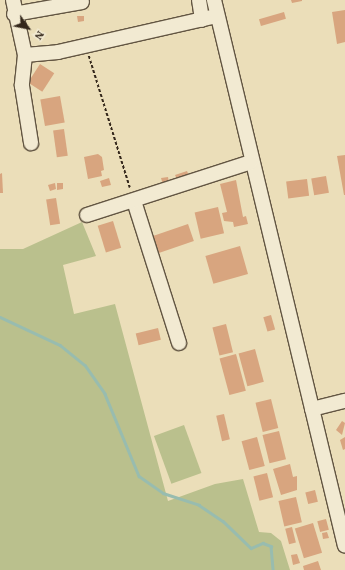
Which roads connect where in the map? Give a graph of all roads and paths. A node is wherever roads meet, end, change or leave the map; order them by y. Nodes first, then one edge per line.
1 (13, 0) edge
2 (198, 0) edge
3 (214, 0) edge
4 (82, 2) dead end
5 (14, 14) junction
6 (217, 16) junction
7 (202, 20) junction
8 (86, 43) junction
9 (25, 55) junction
10 (31, 143) dead end
11 (252, 162) junction
12 (134, 201) junction
13 (87, 215) dead end
14 (179, 343) dead end
15 (345, 401) edge
16 (312, 409) junction
17 (345, 546) edge

1 - 5 street
2 - 7 street
3 - 6 street
4 - 5 street
5 - 9 street
6 - 7 street
6 - 11 street
7 - 8 street
8 - 9 street
8 - 12 path
9 - 10 street
11 - 12 street
11 - 16 street
12 - 13 street
12 - 14 street
15 - 16 street
16 - 17 street

